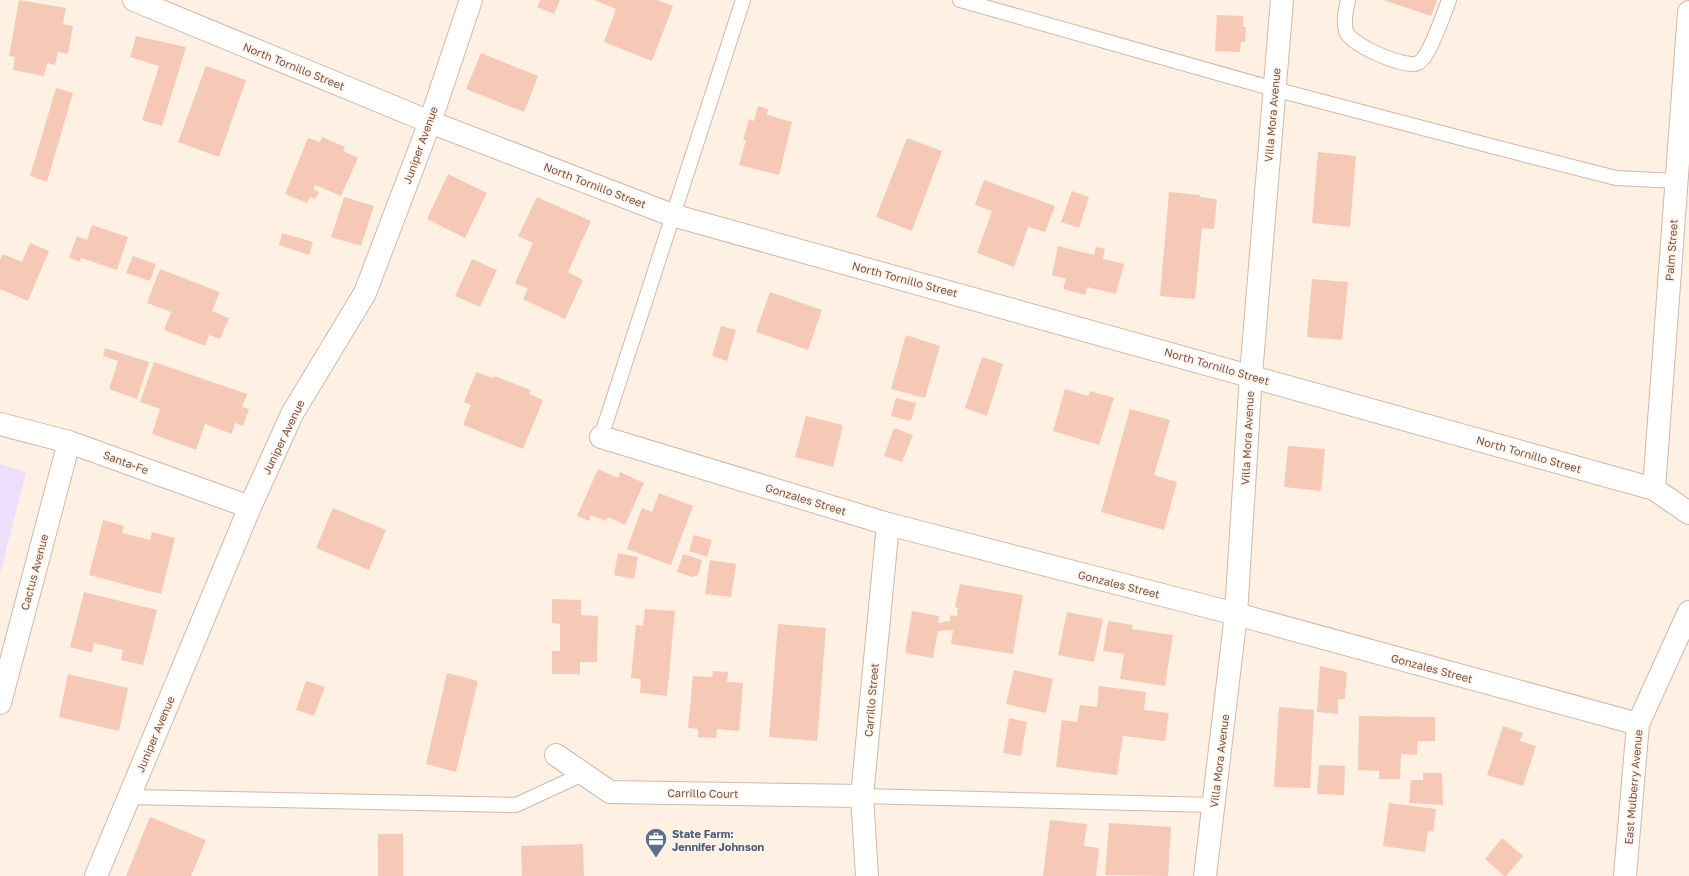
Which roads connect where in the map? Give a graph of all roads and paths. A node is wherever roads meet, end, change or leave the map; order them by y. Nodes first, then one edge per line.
1 (134, 0) edge
2 (471, 0) edge
3 (743, 0) edge
4 (960, 0) edge
5 (1282, 0) edge
6 (1348, 0) edge
7 (1449, 0) edge
8 (1689, 12) edge
9 (1274, 89) junction
10 (430, 122) junction
11 (1676, 181) junction
12 (672, 215) junction
13 (1251, 375) junction
14 (0, 424) edge
15 (601, 437) joint
16 (69, 442) junction
17 (1654, 489) junction
18 (250, 507) junction
19 (1689, 513) edge
20 (888, 524) junction
21 (1689, 612) edge
22 (1236, 614) junction
23 (0, 703) edge
24 (1638, 724) junction
25 (556, 755) dead end
26 (583, 774) junction
27 (862, 796) junction
28 (129, 797) junction
29 (1213, 805) junction
30 (96, 876) edge
31 (867, 876) edge
32 (1205, 876) edge
33 (1624, 876) edge

1 - 10 street, North Tornillo Street
2 - 10 street, Juniper Avenue
3 - 12 lane
4 - 9 lane
5 - 9 street, Villa Mora Avenue
6 - 7 lane
8 - 11 street, Palm Street
9 - 11 lane
9 - 13 street, Villa Mora Avenue
10 - 12 street, North Tornillo Street
10 - 18 street, Juniper Avenue
11 - 17 street, Palm Street
12 - 13 street, North Tornillo Street
12 - 15 lane
13 - 17 street, North Tornillo Street
13 - 22 street, Villa Mora Avenue
14 - 16 street, Santa-Fe
15 - 20 street, Gonzales Street
16 - 18 street, Santa-Fe
16 - 23 street, Cactus Avenue
17 - 19 street, North Tornillo Street
18 - 28 street, Juniper Avenue
20 - 22 street, Gonzales Street
20 - 27 street, Carrillo Street
21 - 24 street, East Mulberry Avenue
22 - 24 street, Gonzales Street
22 - 29 street, Villa Mora Avenue
24 - 33 street, East Mulberry Avenue
25 - 26 street, Carrillo Court
26 - 27 street, Carrillo Court
26 - 28 lane
27 - 29 lane
27 - 31 street, Carrillo Street
28 - 30 street, Juniper Avenue
29 - 32 street, Villa Mora Avenue

